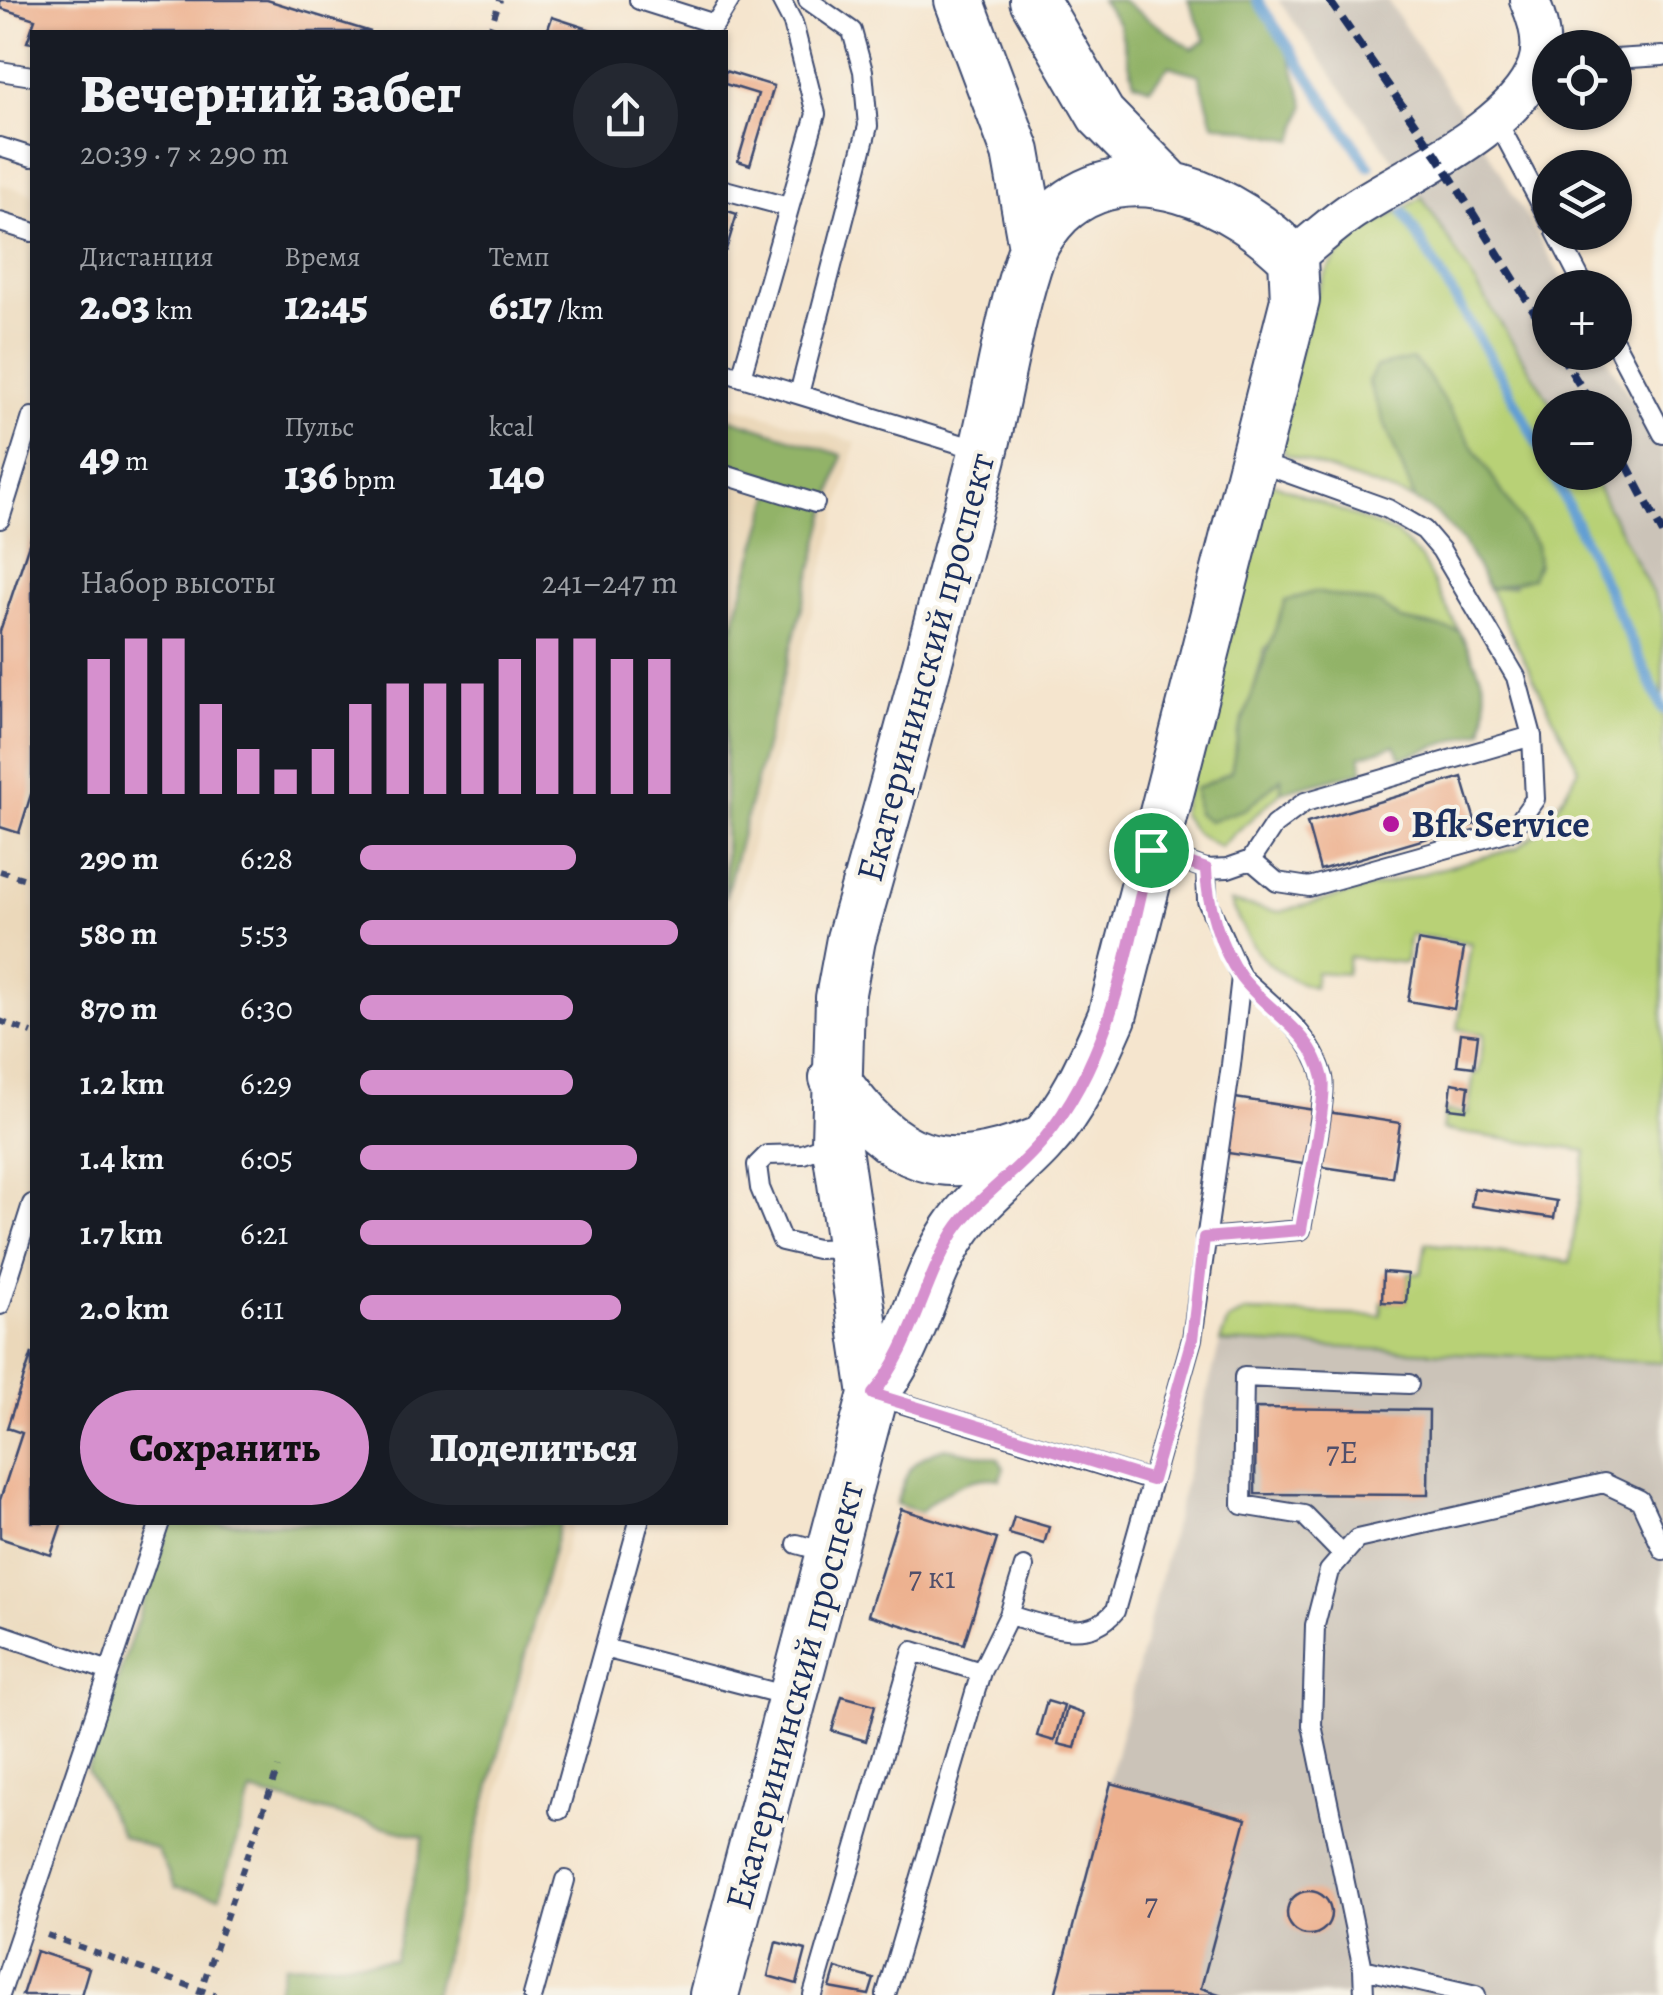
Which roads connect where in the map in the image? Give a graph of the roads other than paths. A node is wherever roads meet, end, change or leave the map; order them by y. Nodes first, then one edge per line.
1 (639, 0) edge
2 (730, 0) edge
3 (780, 0) edge
4 (808, 0) edge
5 (958, 0) edge
6 (1034, 0) edge
7 (1528, 0) edge
8 (1539, 30) edge
9 (1663, 56) edge
10 (1632, 58) edge
11 (0, 71) edge
12 (30, 76) edge
13 (1532, 81) edge
14 (1496, 119) junction
15 (0, 147) edge
16 (30, 156) edge
17 (1171, 186) junction
18 (1532, 187) edge
19 (728, 191) edge
20 (788, 207) junction
21 (0, 222) edge
22 (30, 231) edge
23 (1033, 247) junction
24 (1293, 258) junction
25 (1629, 370) edge
26 (733, 374) edge
27 (799, 394) junction
28 (30, 423) edge
29 (1663, 434) edge
30 (983, 452) junction
31 (1252, 460) junction
32 (728, 476) edge
33 (814, 503) dead end
34 (0, 519) edge
35 (1532, 736) junction
36 (1151, 850) junction
37 (1251, 860) junction
38 (1206, 869) junction
39 (1241, 977) junction
40 (834, 1078) junction
41 (1044, 1140) junction
42 (836, 1142) junction
43 (30, 1210) edge
44 (1204, 1238) junction
45 (852, 1248) junction
46 (0, 1306) edge
47 (1409, 1384) dead end
48 (873, 1394) junction
49 (1152, 1480) junction
50 (159, 1525) edge
51 (638, 1525) edge
52 (1663, 1550) edge
53 (1343, 1556) junction
54 (1024, 1566) dead end
55 (1010, 1615) junction
56 (0, 1634) edge
57 (604, 1648) junction
58 (109, 1671) junction
59 (981, 1672) junction
60 (793, 1697) junction
61 (559, 1810) dead end
62 (565, 1880) dead end
63 (1363, 1969) junction
64 (0, 1995) edge
65 (534, 1995) edge
66 (714, 1995) edge
67 (812, 1995) edge
68 (886, 1995) edge
69 (1364, 1995) edge
70 (1476, 1995) edge

1 - 2 lane
3 - 20 lane
4 - 27 lane
5 - 23 street
6 - 17 street
7 - 8 street
9 - 10 lane
11 - 12 lane
13 - 14 street
14 - 18 lane
14 - 24 street
15 - 16 lane
17 - 23 street, Екатерининский проспект
17 - 24 street, Екатерининский проспект
19 - 20 lane
20 - 26 lane
21 - 22 lane
23 - 30 street, Екатерининский проспект
24 - 31 street, Екатерининский проспект
25 - 29 lane
26 - 27 lane
27 - 30 lane
28 - 34 lane
30 - 40 street, Екатерининский проспект
31 - 35 lane
31 - 36 street, Екатерининский проспект
32 - 33 lane
35 - 37 lane
35 - 37 lane
36 - 38 lane
36 - 41 street, Екатерининский проспект
37 - 38 lane
38 - 39 lane
39 - 44 lane
39 - 44 lane
40 - 41 street
40 - 42 street, Екатерининский проспект
41 - 48 street, Екатерининский проспект
42 - 45 street, Екатерининский проспект
42 - 45 lane
43 - 46 lane
44 - 49 lane
45 - 48 street, Екатерининский проспект
47 - 53 lane
48 - 49 lane
48 - 60 street, Екатерининский проспект
49 - 55 lane
50 - 58 lane
51 - 57 lane
52 - 53 lane
53 - 63 lane
54 - 55 lane
55 - 59 lane
56 - 58 lane
57 - 60 lane
57 - 61 lane
58 - 64 lane
59 - 67 lane
59 - 68 lane
60 - 66 street, Екатерининский проспект
62 - 65 lane
63 - 69 lane
63 - 70 lane

